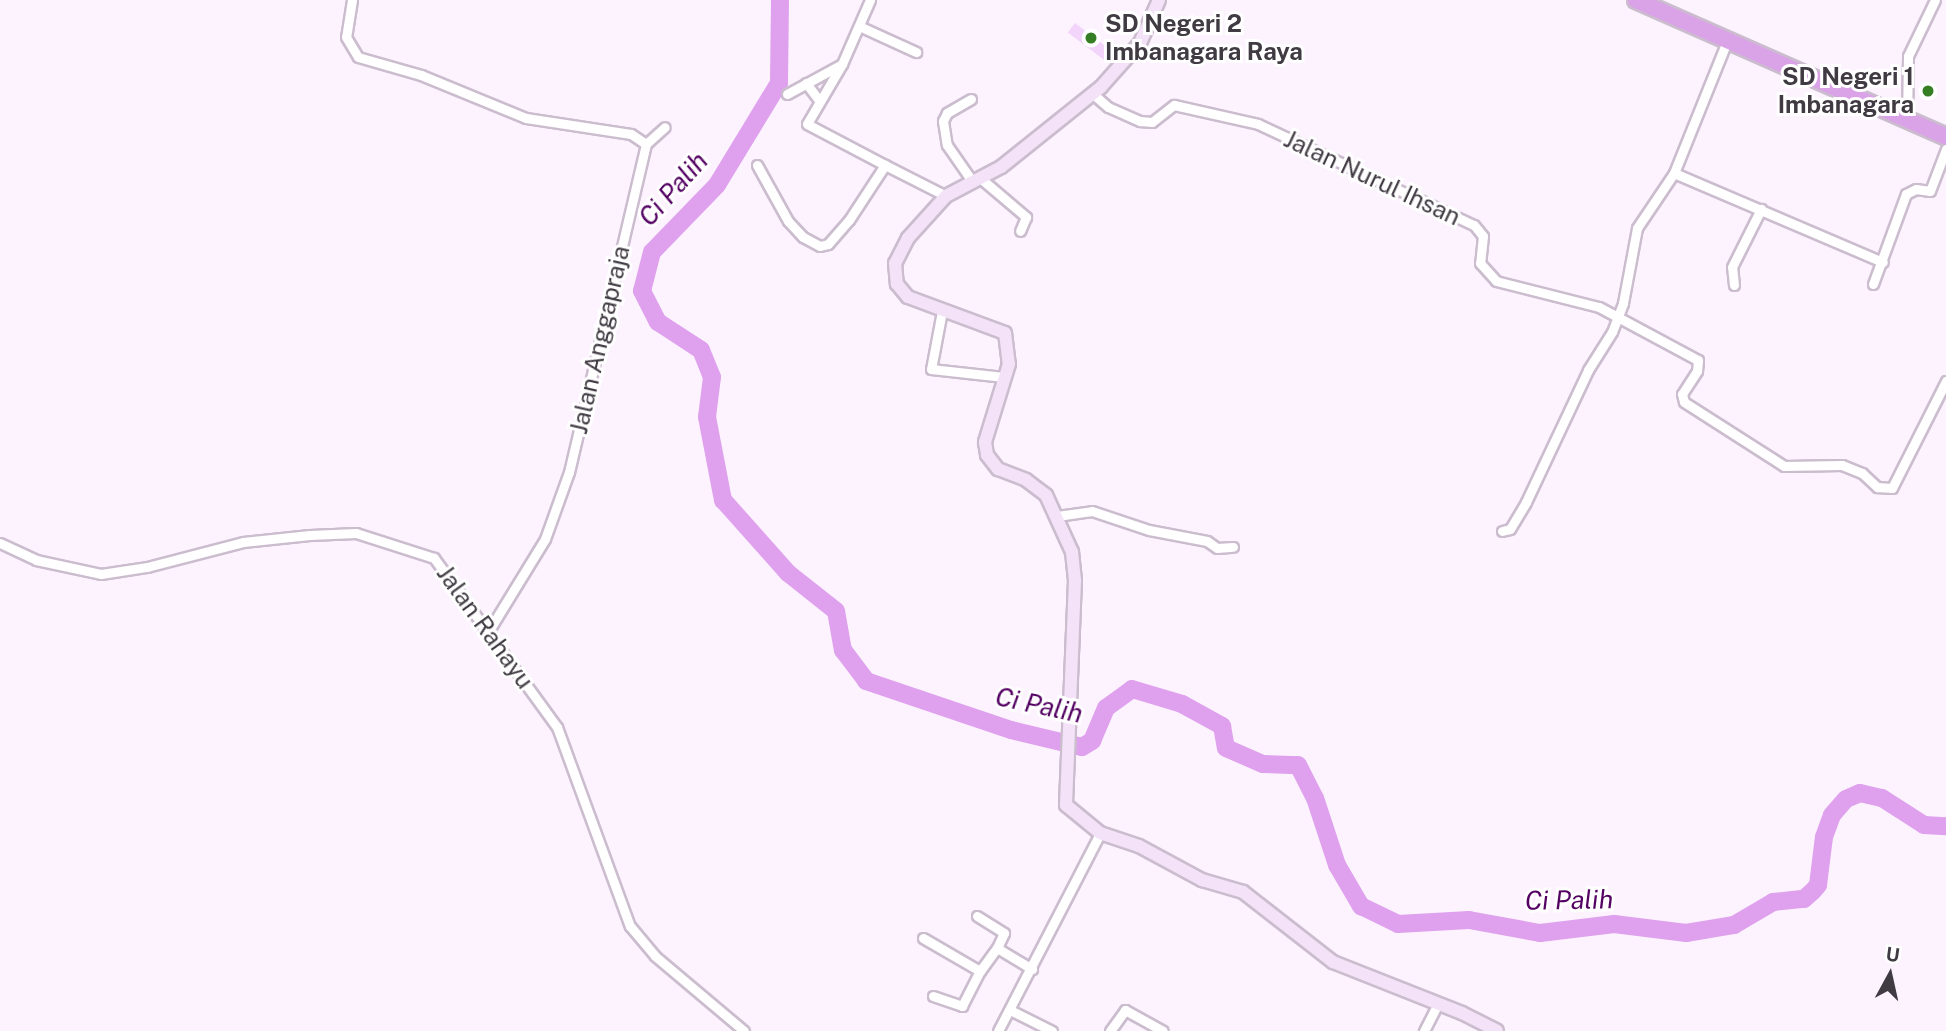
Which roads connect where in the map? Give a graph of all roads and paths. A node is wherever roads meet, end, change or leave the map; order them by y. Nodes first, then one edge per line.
1 (352, 0) edge
2 (870, 0) edge
3 (1159, 0) edge
4 (1636, 0) edge
5 (1935, 0) edge
6 (859, 26) junction
7 (1727, 41) junction
8 (916, 52) dead end
9 (842, 64) junction
10 (806, 83) junction
11 (787, 94) dead end
12 (1093, 94) junction
13 (971, 99) dead end
14 (819, 100) junction
15 (1907, 121) junction
16 (665, 127) dead end
17 (1946, 137) edge
18 (646, 144) junction
19 (1946, 149) edge
20 (757, 165) dead end
21 (885, 165) junction
22 (1674, 173) junction
23 (975, 179) junction
24 (946, 197) junction
25 (1761, 209) junction
26 (1020, 231) dead end
27 (1883, 262) junction
28 (1873, 284) dead end
29 (1734, 285) dead end
30 (942, 311) junction
31 (1619, 316) junction
32 (1004, 377) junction
33 (1946, 381) edge
34 (1057, 516) junction
35 (1502, 531) dead end
36 (0, 543) edge
37 (1233, 547) dead end
38 (488, 632) junction
39 (1100, 833) junction
40 (976, 916) dead end
41 (923, 938) dead end
42 (997, 948) junction
43 (1032, 969) junction
44 (980, 971) junction
45 (933, 996) dead end
46 (1438, 1004) junction
47 (1010, 1010) junction
48 (744, 1031) edge
49 (998, 1031) edge
50 (1052, 1031) edge
51 (1110, 1031) edge
52 (1163, 1031) edge
53 (1424, 1031) edge
54 (1497, 1031) edge

1 - 18 street
2 - 6 street
3 - 12 street
4 - 7 highway
5 - 15 street
6 - 8 street
6 - 9 street
7 - 15 highway
7 - 22 street
9 - 10 street
9 - 14 street
10 - 11 street
10 - 14 street
12 - 23 street
12 - 31 street, Jalan Nurul Ihsan
13 - 23 street
14 - 21 street
15 - 17 highway
16 - 18 street
18 - 38 street, Jalan Anggapraja
19 - 27 street
20 - 21 street
21 - 24 street
22 - 25 street
22 - 31 street
23 - 24 street
23 - 26 street
24 - 30 street
25 - 27 street
25 - 29 street
27 - 28 street
30 - 32 street
30 - 32 street
31 - 33 street
31 - 35 street
32 - 34 street
34 - 37 street
34 - 39 street
36 - 38 street, Jalan Rahayu
38 - 48 street, Jalan Rahayu
39 - 43 street
39 - 46 street
40 - 42 street
41 - 44 street
42 - 43 street
42 - 44 street
43 - 47 street
44 - 45 street
46 - 53 street
46 - 54 street
47 - 49 street
47 - 50 street
51 - 52 street

